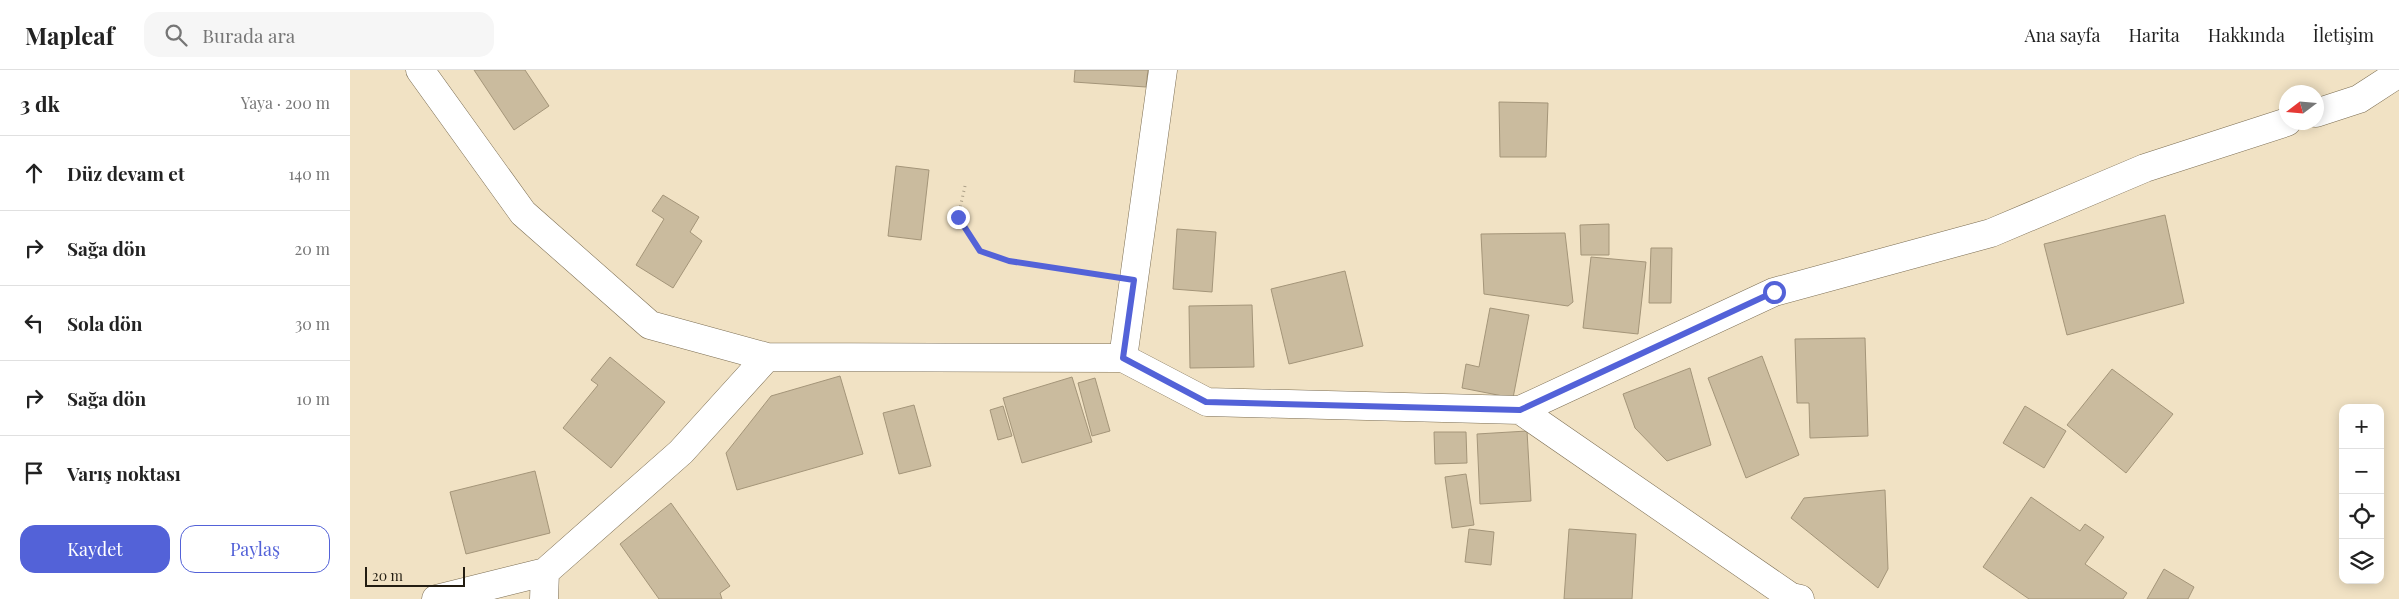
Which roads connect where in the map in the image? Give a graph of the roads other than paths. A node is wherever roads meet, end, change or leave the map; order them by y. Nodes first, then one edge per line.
1 (420, 70) edge
2 (1163, 70) edge
3 (2399, 73) edge
4 (2324, 110) edge
5 (2279, 125) edge
6 (767, 357) junction
7 (1123, 358) junction
8 (1520, 410) junction
9 (545, 572) junction
10 (436, 599) edge
11 (544, 599) edge
12 (1800, 599) edge

1 - 6 street
2 - 7 street
3 - 4 street
5 - 8 street
6 - 7 street
6 - 9 street
7 - 8 street
8 - 12 street
9 - 10 street
9 - 11 street

